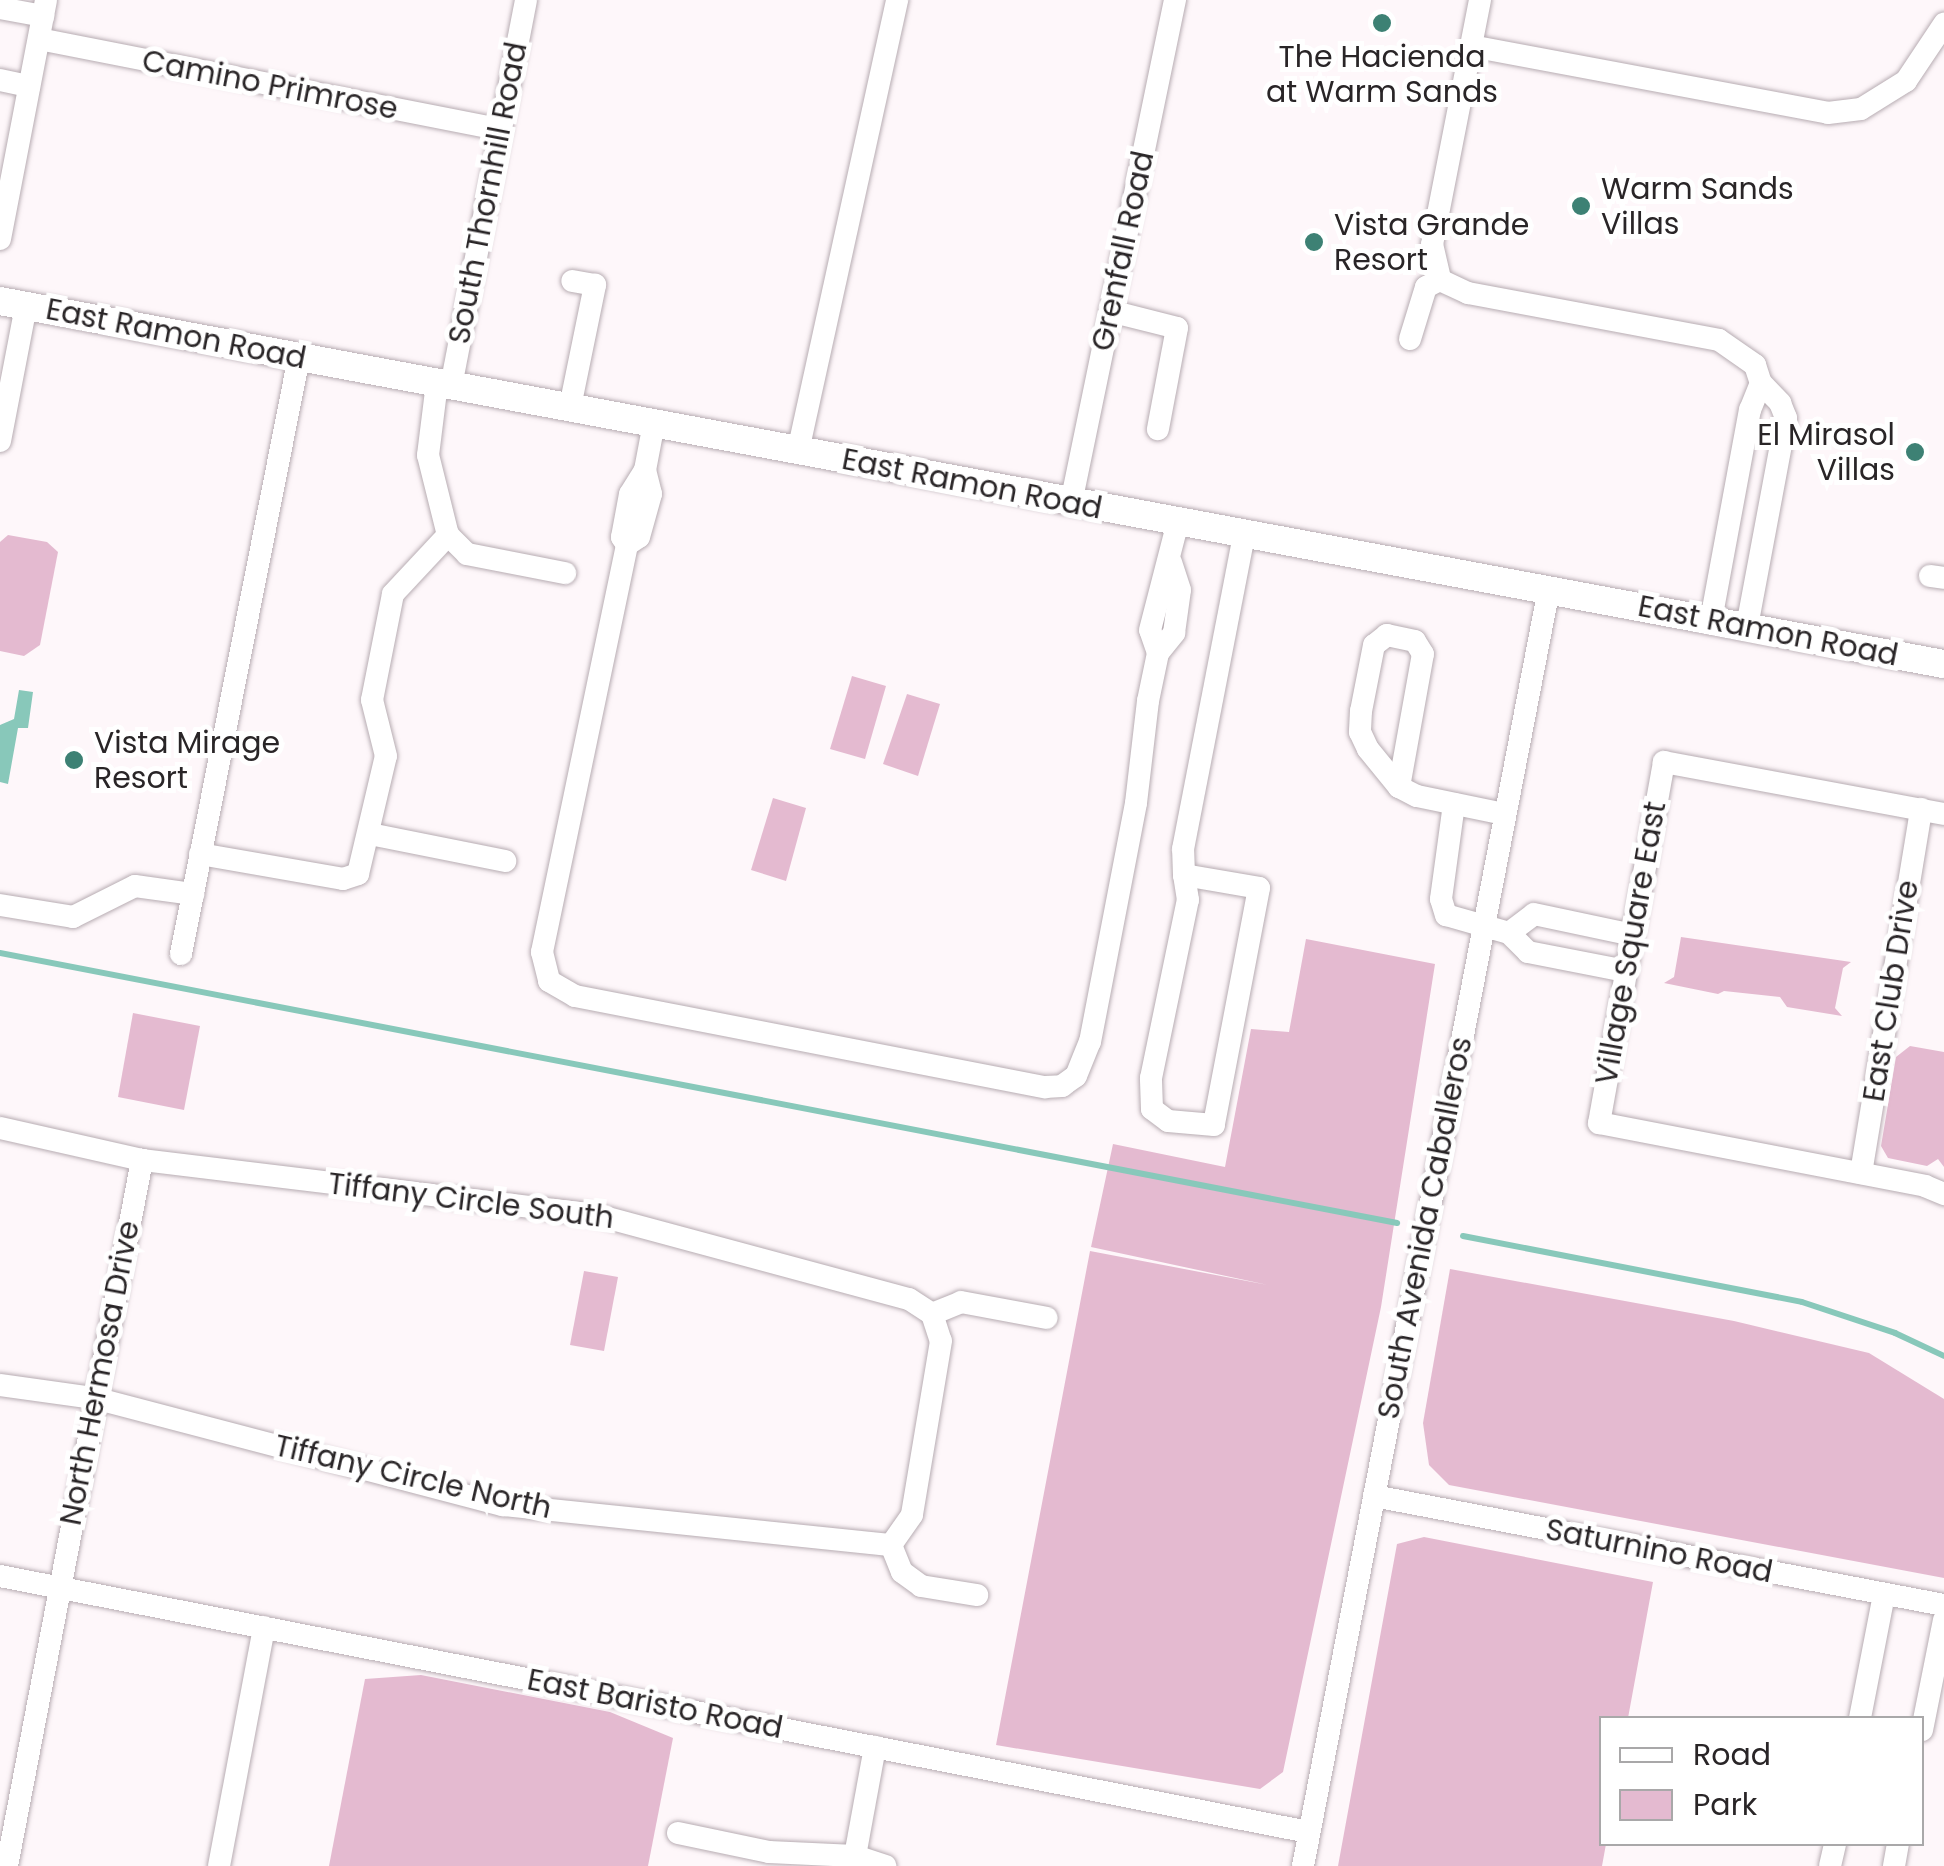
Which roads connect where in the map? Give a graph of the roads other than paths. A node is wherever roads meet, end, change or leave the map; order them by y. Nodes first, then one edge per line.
1 (526, 0) edge
2 (898, 0) edge
3 (1175, 0) edge
4 (1480, 0) edge
5 (0, 8) edge
6 (43, 18) edge
7 (1944, 24) edge
8 (1470, 46) junction
9 (0, 80) edge
10 (30, 86) junction
11 (501, 130) junction
12 (8, 153) edge
13 (0, 239) edge
14 (1440, 280) junction
15 (572, 281) dead end
16 (13, 304) edge
17 (1110, 311) junction
18 (1410, 339) dead end
19 (299, 358) junction
20 (1761, 383) junction
21 (444, 384) junction
22 (570, 407) junction
23 (654, 423) junction
24 (1158, 429) dead end
25 (0, 442) edge
26 (798, 451) junction
27 (1071, 502) junction
28 (1178, 522) junction
29 (1244, 534) junction
30 (448, 535) junction
31 (565, 573) dead end
32 (1549, 589) junction
33 (1711, 620) junction
34 (1747, 627) junction
35 (1944, 664) edge
36 (1399, 788) junction
37 (1454, 804) junction
38 (1933, 812) edge
39 (1504, 814) junction
40 (370, 834) junction
41 (200, 854) junction
42 (506, 861) dead end
43 (1184, 876) junction
44 (193, 894) junction
45 (0, 905) edge
46 (1483, 927) junction
47 (1509, 932) junction
48 (1633, 934) junction
49 (181, 954) dead end
50 (1626, 971) junction
51 (0, 1128) edge
52 (142, 1160) junction
53 (1861, 1173) junction
54 (1944, 1194) edge
55 (932, 1314) junction
56 (1047, 1318) dead end
57 (0, 1384) edge
58 (94, 1398) junction
59 (1374, 1496) junction
60 (892, 1544) junction
61 (0, 1576) edge
62 (58, 1586) junction
63 (1884, 1594) junction
64 (977, 1595) dead end
65 (1944, 1605) edge
66 (1944, 1620) edge
67 (264, 1627) junction
68 (1860, 1716) edge
69 (1924, 1720) edge
70 (875, 1747) junction
71 (1309, 1832) junction
72 (678, 1833) dead end
73 (855, 1856) junction
74 (768, 1859) edge
75 (8, 1866) edge
76 (219, 1866) edge
77 (885, 1866) edge
78 (1303, 1866) edge

1 - 11 street, South Thornhill Road
2 - 26 street
3 - 17 street, Grenfall Road
4 - 8 street
5 - 6 street, Camino Primrose
6 - 10 street
6 - 11 street, Camino Primrose
7 - 8 street
8 - 14 street
9 - 10 street
10 - 12 street
11 - 21 street, South Thornhill Road
12 - 13 street
14 - 18 street
14 - 20 street
15 - 22 street
16 - 19 main road, East Ramon Road
16 - 25 street
17 - 24 street
17 - 27 street, Grenfall Road
19 - 21 main road, East Ramon Road
19 - 41 street
20 - 33 street
20 - 34 street
21 - 22 main road, East Ramon Road
21 - 30 street, South Thornhill Road
22 - 23 main road, East Ramon Road
23 - 26 main road, East Ramon Road
23 - 28 street
26 - 27 main road, East Ramon Road
27 - 28 main road, East Ramon Road
28 - 29 main road, East Ramon Road
29 - 32 main road, East Ramon Road
29 - 43 street
30 - 31 street
30 - 40 street
32 - 33 main road, East Ramon Road
32 - 39 street, South Avenida Caballeros
33 - 34 main road, East Ramon Road
34 - 35 main road, East Ramon Road
36 - 36 street
36 - 37 street
37 - 39 street
37 - 46 street
38 - 48 street, Village Square East
38 - 53 street, East Club Drive
39 - 46 street, South Avenida Caballeros
40 - 41 street
40 - 42 street
41 - 44 street
43 - 43 street
44 - 45 street
44 - 49 street
46 - 47 street
46 - 59 street, South Avenida Caballeros
47 - 48 street
47 - 50 street
48 - 50 street, Village Square East
50 - 53 street, Village Square East
51 - 52 street, Tiffany Circle South
52 - 55 street, Tiffany Circle South
52 - 58 street, North Hermosa Drive
53 - 54 street
55 - 56 street
55 - 60 street
57 - 58 street, Tiffany Circle North
58 - 60 street, Tiffany Circle North
58 - 62 street, North Hermosa Drive
59 - 63 street, Saturnino Road
59 - 71 street, South Avenida Caballeros
60 - 64 street
61 - 62 street, East Baristo Road
62 - 67 street, East Baristo Road
62 - 75 street, North Hermosa Drive
63 - 65 street, Saturnino Road
63 - 68 street
66 - 69 street
67 - 70 street, East Baristo Road
67 - 76 street
70 - 71 street, East Baristo Road
70 - 73 street
71 - 78 street, South Avenida Caballeros
72 - 74 street
73 - 74 street
73 - 77 street

